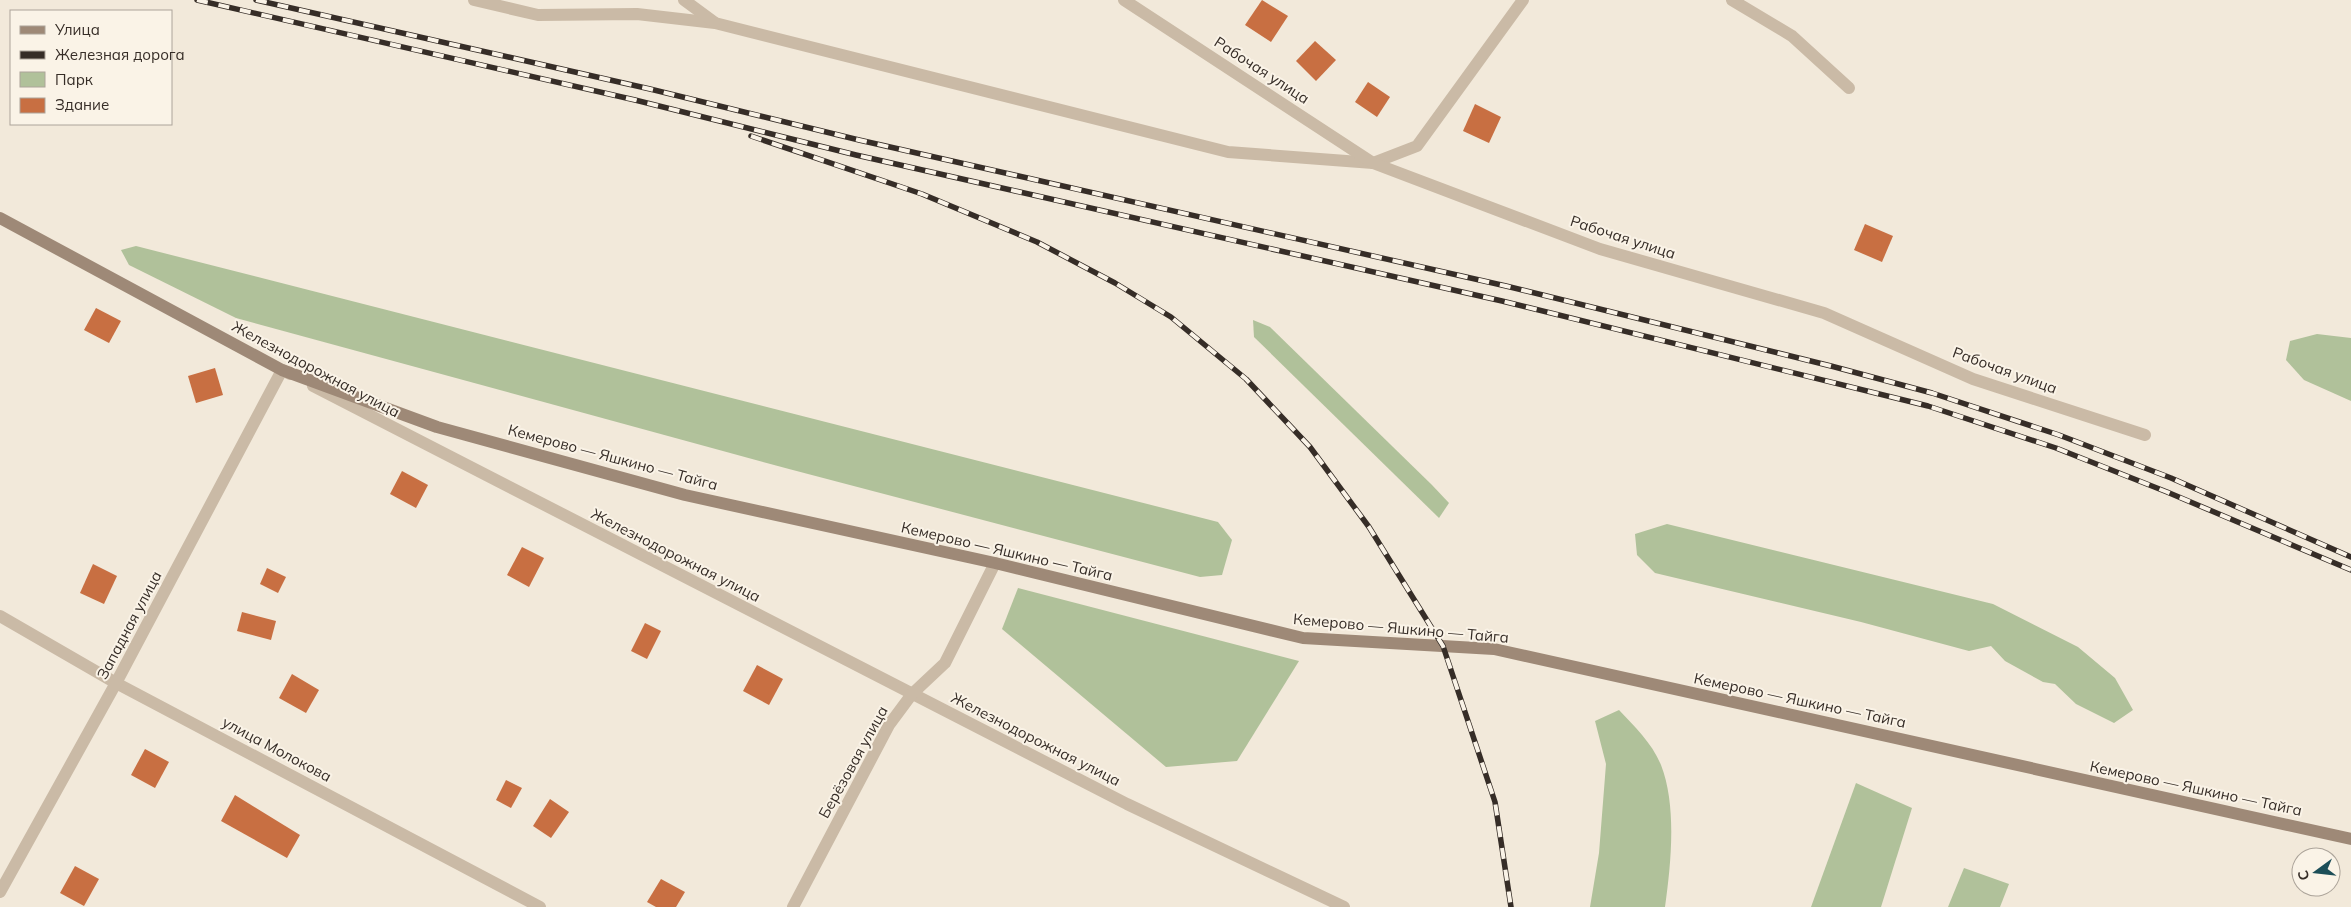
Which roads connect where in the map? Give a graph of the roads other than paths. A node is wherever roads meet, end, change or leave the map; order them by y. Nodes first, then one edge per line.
1 (474, 0) edge
2 (684, 0) edge
3 (1124, 0) edge
4 (1523, 0) edge
5 (1732, 0) edge
6 (715, 23) junction
7 (1849, 88) dead end
8 (1374, 163) junction
9 (0, 218) edge
10 (282, 370) junction
11 (2145, 435) dead end
12 (995, 563) junction
13 (0, 616) edge
14 (116, 682) junction
15 (912, 694) junction
16 (2351, 839) edge
17 (0, 892) edge
18 (540, 907) edge
19 (793, 907) edge
20 (1344, 907) edge

1 - 6 street
2 - 6 street
3 - 8 street, Рабочая улица
4 - 8 street
5 - 7 street
6 - 8 street
8 - 11 street, Рабочая улица
9 - 10 main road, Железнодорожная улица
10 - 12 main road, Кемерово — Яшкино — Тайга
10 - 14 street, Западная улица
10 - 15 street, Железнодорожная улица
12 - 15 street, Берёзовая улица
12 - 16 main road, Кемерово — Яшкино — Тайга
13 - 14 street, улица Молокова
14 - 17 street, Западная улица
14 - 18 street, улица Молокова
15 - 19 street, Берёзовая улица
15 - 20 street, Железнодорожная улица

